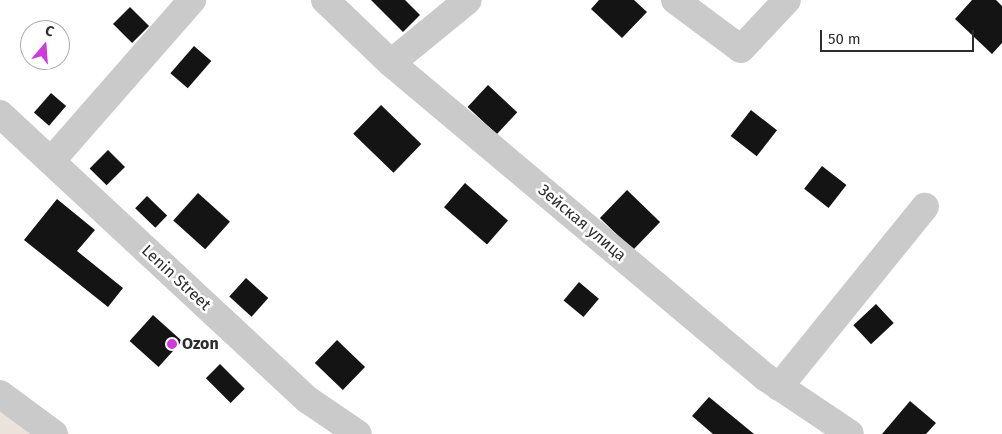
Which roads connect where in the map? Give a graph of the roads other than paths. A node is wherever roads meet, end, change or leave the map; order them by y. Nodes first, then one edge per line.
1 (192, 0) edge
2 (325, 0) edge
3 (468, 0) edge
4 (675, 0) edge
5 (787, 0) edge
6 (391, 63) junction
7 (0, 114) edge
8 (52, 160) junction
9 (925, 207) dead end
10 (779, 386) junction
11 (0, 394) edge
12 (54, 434) edge
13 (358, 434) edge
14 (850, 434) edge

1 - 8 street
2 - 6 street, Зейская улица
3 - 6 street
4 - 5 street
6 - 10 street, Зейская улица
7 - 8 street, Lenin Street
8 - 13 street, Lenin Street
9 - 10 street
10 - 14 street, Зейская улица
11 - 12 street

